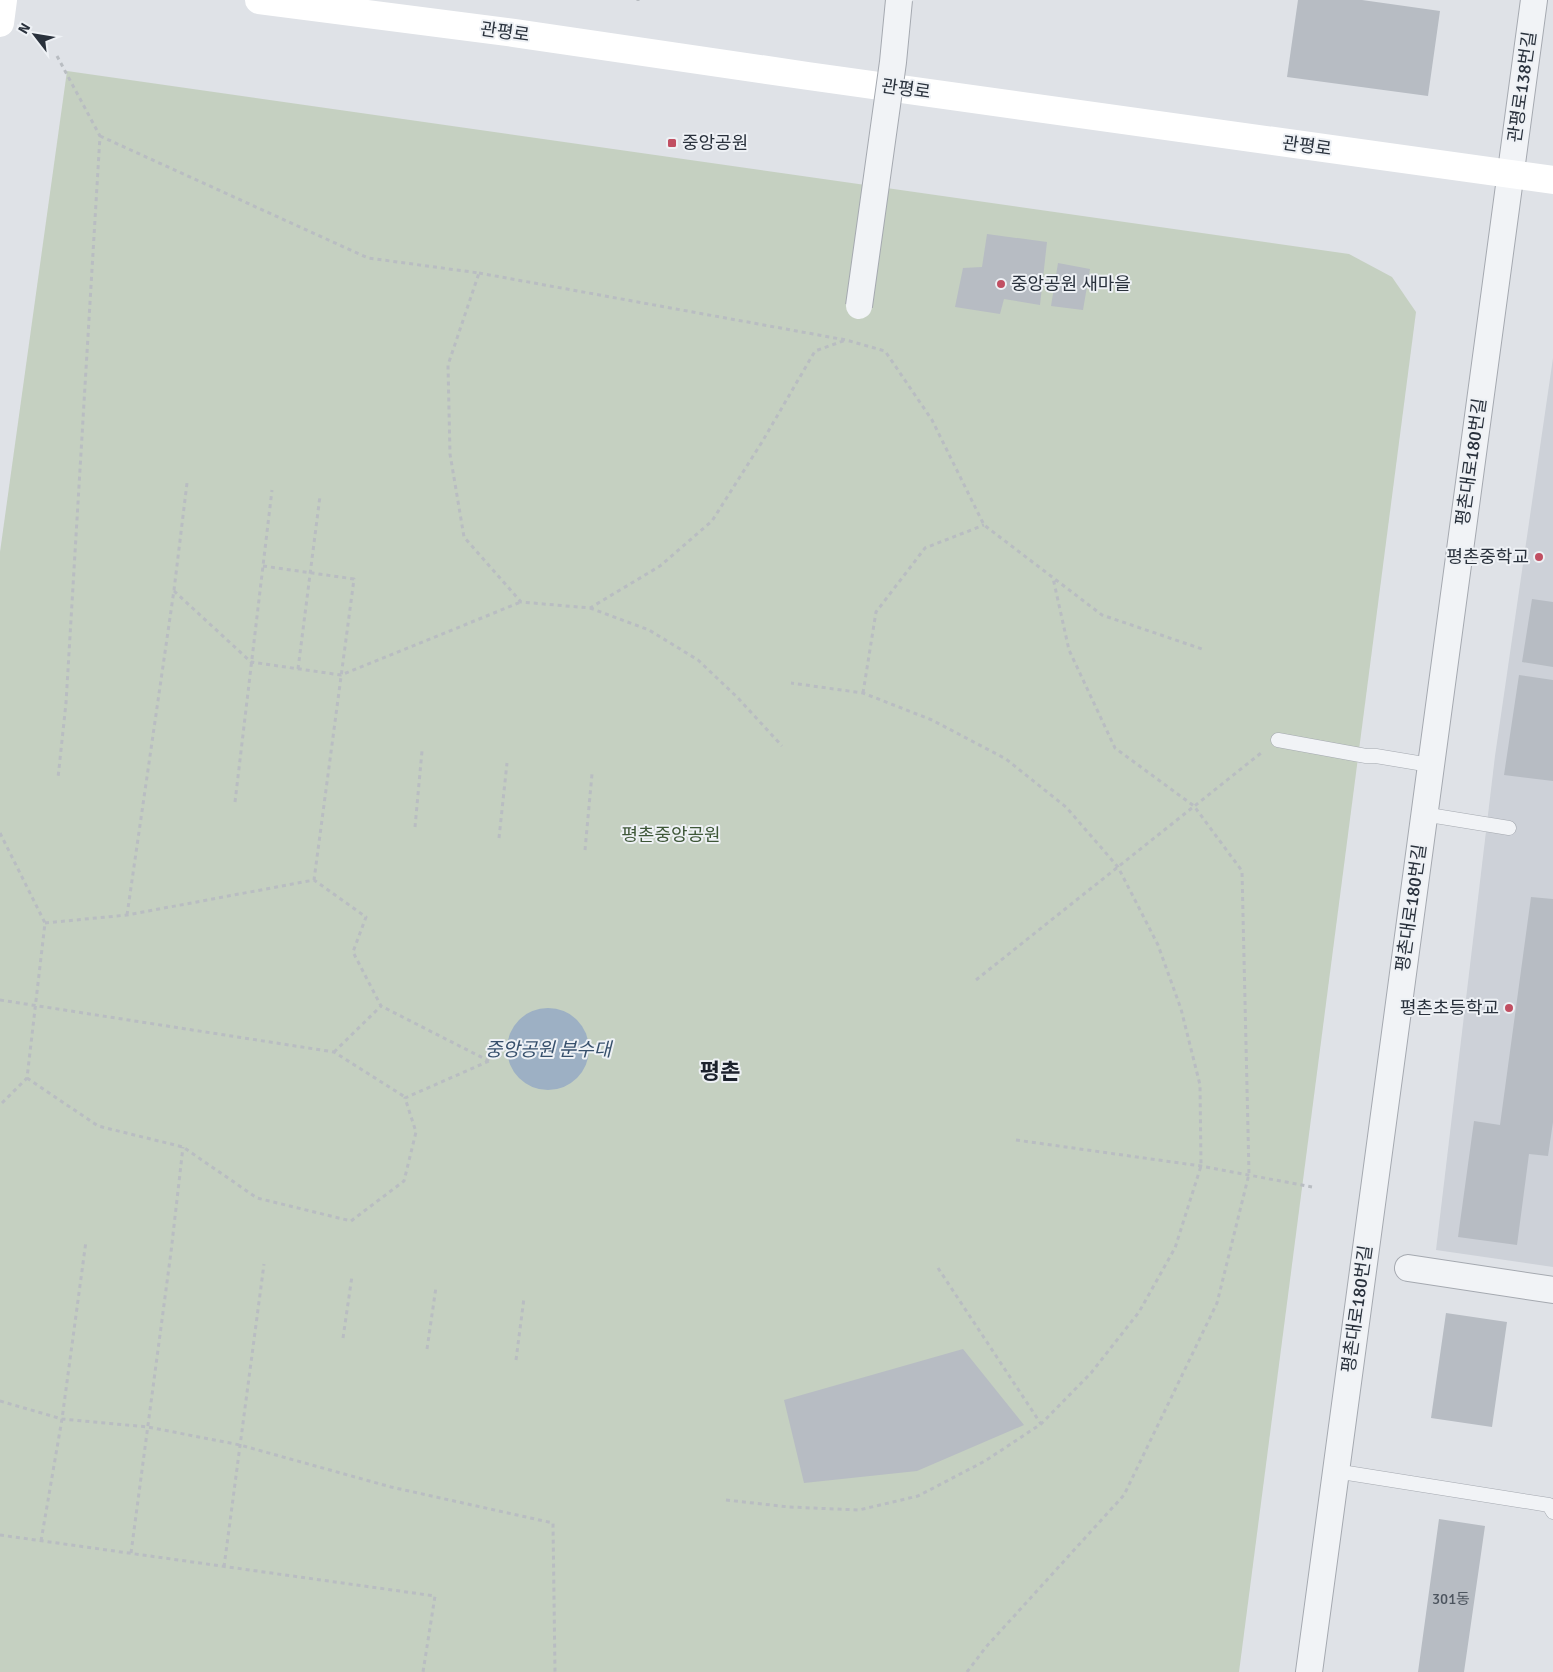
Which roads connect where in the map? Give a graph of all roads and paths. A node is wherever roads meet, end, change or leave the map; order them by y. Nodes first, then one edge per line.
1 (3, 0) edge
2 (260, 0) edge
3 (899, 0) edge
4 (1534, 0) edge
5 (0, 23) edge
6 (57, 56) dead end
7 (100, 136) junction
8 (1510, 174) junction
9 (1553, 180) edge
10 (479, 273) junction
11 (859, 306) dead end
12 (846, 340) junction
13 (187, 483) dead end
14 (272, 490) dead end
15 (320, 496) dead end
16 (984, 526) junction
17 (263, 566) junction
18 (310, 573) junction
19 (1053, 578) junction
20 (174, 590) junction
21 (521, 602) junction
22 (590, 608) junction
23 (1205, 650) dead end
24 (251, 662) junction
25 (298, 669) junction
26 (341, 675) junction
27 (791, 683) dead end
28 (863, 693) junction
29 (1278, 740) joint
30 (782, 746) dead end
31 (422, 751) dead end
32 (507, 763) dead end
33 (1430, 765) junction
34 (592, 774) dead end
35 (58, 778) dead end
36 (236, 802) dead end
37 (1194, 806) junction
38 (1424, 814) junction
39 (415, 826) dead end
40 (1509, 828) dead end
41 (0, 833) edge
42 (499, 838) dead end
43 (585, 850) dead end
44 (1118, 867) junction
45 (314, 880) junction
46 (127, 915) junction
47 (45, 923) junction
48 (976, 980) dead end
49 (0, 1000) edge
50 (35, 1005) junction
51 (381, 1006) junction
52 (334, 1052) junction
53 (27, 1078) junction
54 (405, 1098) junction
55 (0, 1105) edge
56 (1016, 1140) dead end
57 (183, 1147) junction
58 (1201, 1166) junction
59 (1249, 1174) junction
60 (1312, 1187) dead end
61 (86, 1241) dead end
62 (264, 1264) dead end
63 (938, 1268) dead end
64 (1408, 1268) dead end
65 (352, 1276) dead end
66 (436, 1286) dead end
67 (1553, 1290) edge
68 (524, 1298) dead end
69 (343, 1338) dead end
70 (427, 1349) dead end
71 (516, 1360) dead end
72 (0, 1401) edge
73 (62, 1419) junction
74 (1041, 1424) junction
75 (148, 1427) junction
76 (240, 1445) junction
77 (1336, 1471) junction
78 (726, 1500) dead end
79 (1553, 1512) edge
80 (0, 1535) edge
81 (41, 1541) junction
82 (131, 1554) junction
83 (224, 1566) junction
84 (423, 1672) edge
85 (555, 1672) edge
86 (967, 1672) edge
87 (1309, 1672) edge

1 - 5 street
2 - 8 street, 관평로
3 - 11 street, bridge
4 - 8 street, 관평로138번길
6 - 7 path
7 - 10 path
7 - 35 path
8 - 9 street, 관평로
8 - 33 street, 평촌대로180번길
10 - 12 path
10 - 21 path
12 - 16 path
12 - 22 path
13 - 20 path
14 - 17 path
15 - 18 path
16 - 19 path
16 - 28 path
17 - 18 path
17 - 24 path
18 - 25 path
18 - 26 path
19 - 23 path
19 - 37 path
20 - 24 path
20 - 46 path
21 - 22 path
21 - 26 path
22 - 30 path
24 - 25 path
24 - 36 path
25 - 26 path
26 - 45 path
27 - 28 path
28 - 44 path
29 - 33 lane
29 - 37 path
31 - 39 path
32 - 42 path
33 - 38 street, 평촌대로180번길
34 - 43 path
37 - 44 path
37 - 59 path
38 - 40 lane
38 - 77 street, 평촌대로180번길
41 - 47 path
44 - 48 path
44 - 58 path
45 - 46 path
45 - 51 path
46 - 47 path
47 - 50 path
49 - 50 path
50 - 52 path
50 - 53 path
51 - 52 path
51 - 54 path
52 - 54 path
53 - 55 path
53 - 57 path
54 - 57 path
56 - 58 path
57 - 75 path
58 - 59 path
58 - 74 path
59 - 60 path
59 - 86 path
61 - 73 path
62 - 76 path
63 - 74 path
64 - 67 street
65 - 69 path
66 - 70 path
68 - 71 path
72 - 73 path
73 - 75 path
73 - 81 path
74 - 78 path
75 - 76 path
75 - 82 path
76 - 83 path
76 - 85 path
77 - 79 lane
77 - 87 street, 평촌대로180번길
80 - 81 path
81 - 82 path
82 - 83 path
83 - 84 path

